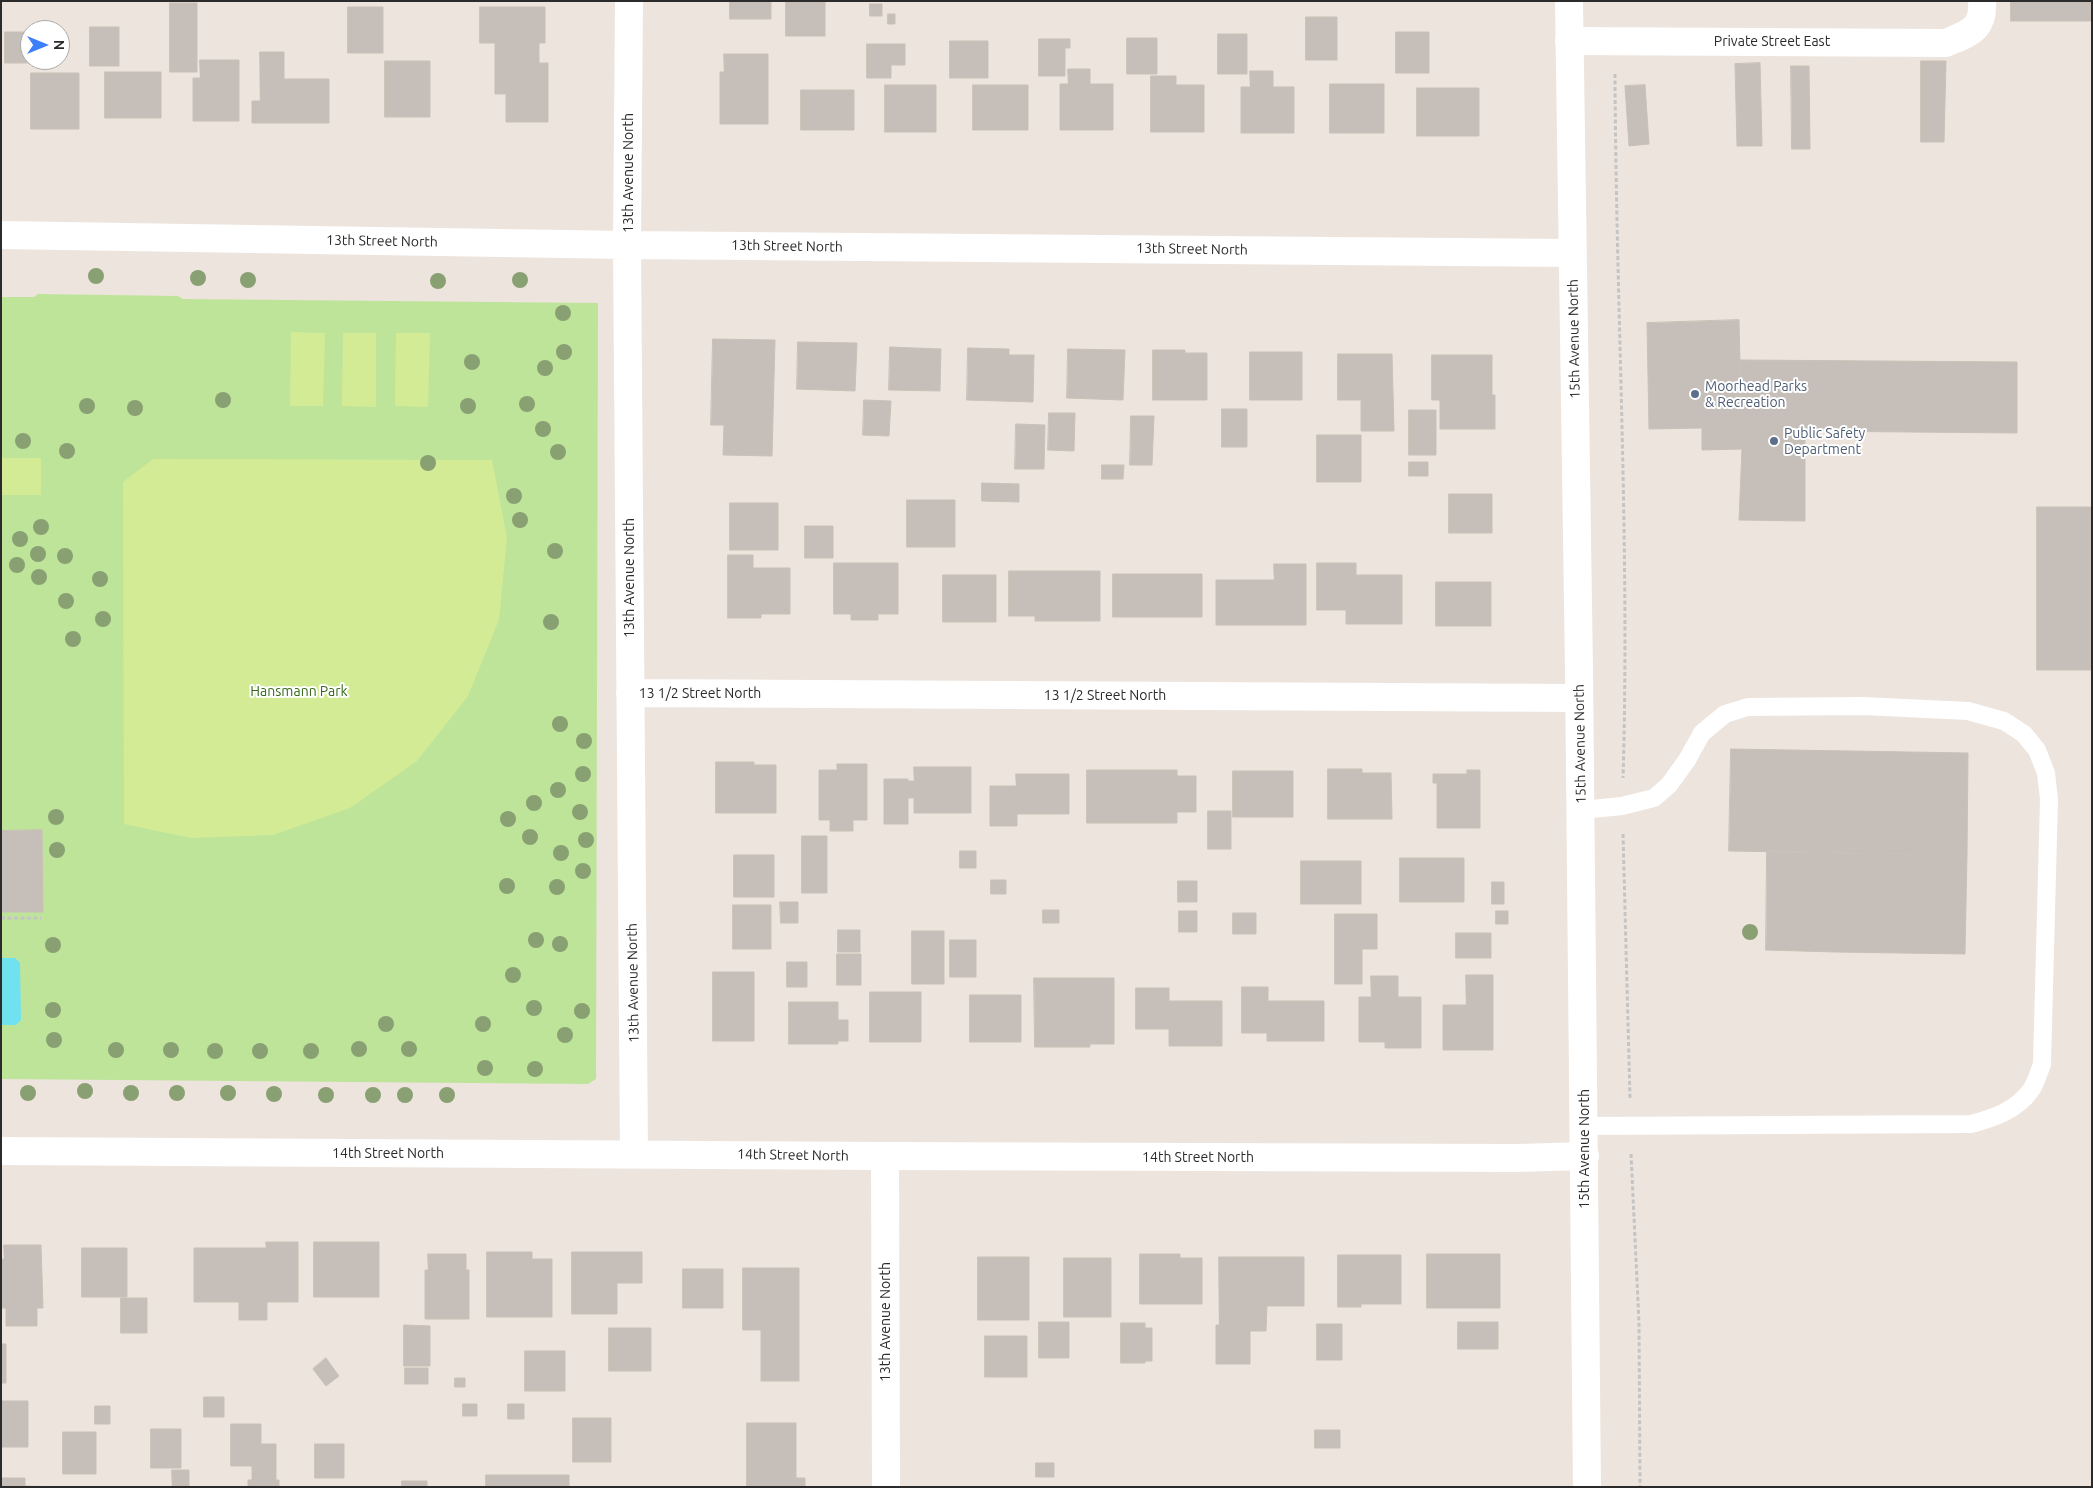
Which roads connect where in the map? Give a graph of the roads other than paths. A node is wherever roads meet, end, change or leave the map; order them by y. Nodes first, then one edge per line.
1 (629, 1) edge
2 (1569, 1) edge
3 (1982, 1) edge
4 (1569, 41) junction
5 (1, 235) edge
6 (627, 244) junction
7 (1572, 253) junction
8 (630, 693) junction
9 (1580, 698) junction
10 (1581, 810) junction
11 (1584, 1126) junction
12 (1, 1151) edge
13 (634, 1154) junction
14 (885, 1156) junction
15 (1585, 1156) junction
16 (886, 1487) edge
17 (1587, 1487) edge

1 - 6 street, 13th Avenue North
2 - 4 street, 15th Avenue North
3 - 4 street, Private Street East
4 - 7 street, 15th Avenue North
5 - 6 street, 13th Street North
6 - 7 street, 13th Street North
6 - 8 street, 13th Avenue North
7 - 9 street, 15th Avenue North
8 - 9 street, 13 1/2 Street North
8 - 13 street, 13th Avenue North
9 - 10 street, 15th Avenue North
10 - 11 street, 15th Avenue North
10 - 11 lane
11 - 15 street, 15th Avenue North
12 - 13 street, 14th Street North
13 - 14 street, 14th Street North
14 - 15 street, 14th Street North
14 - 16 street, 13th Avenue North
15 - 17 street, 15th Avenue North

